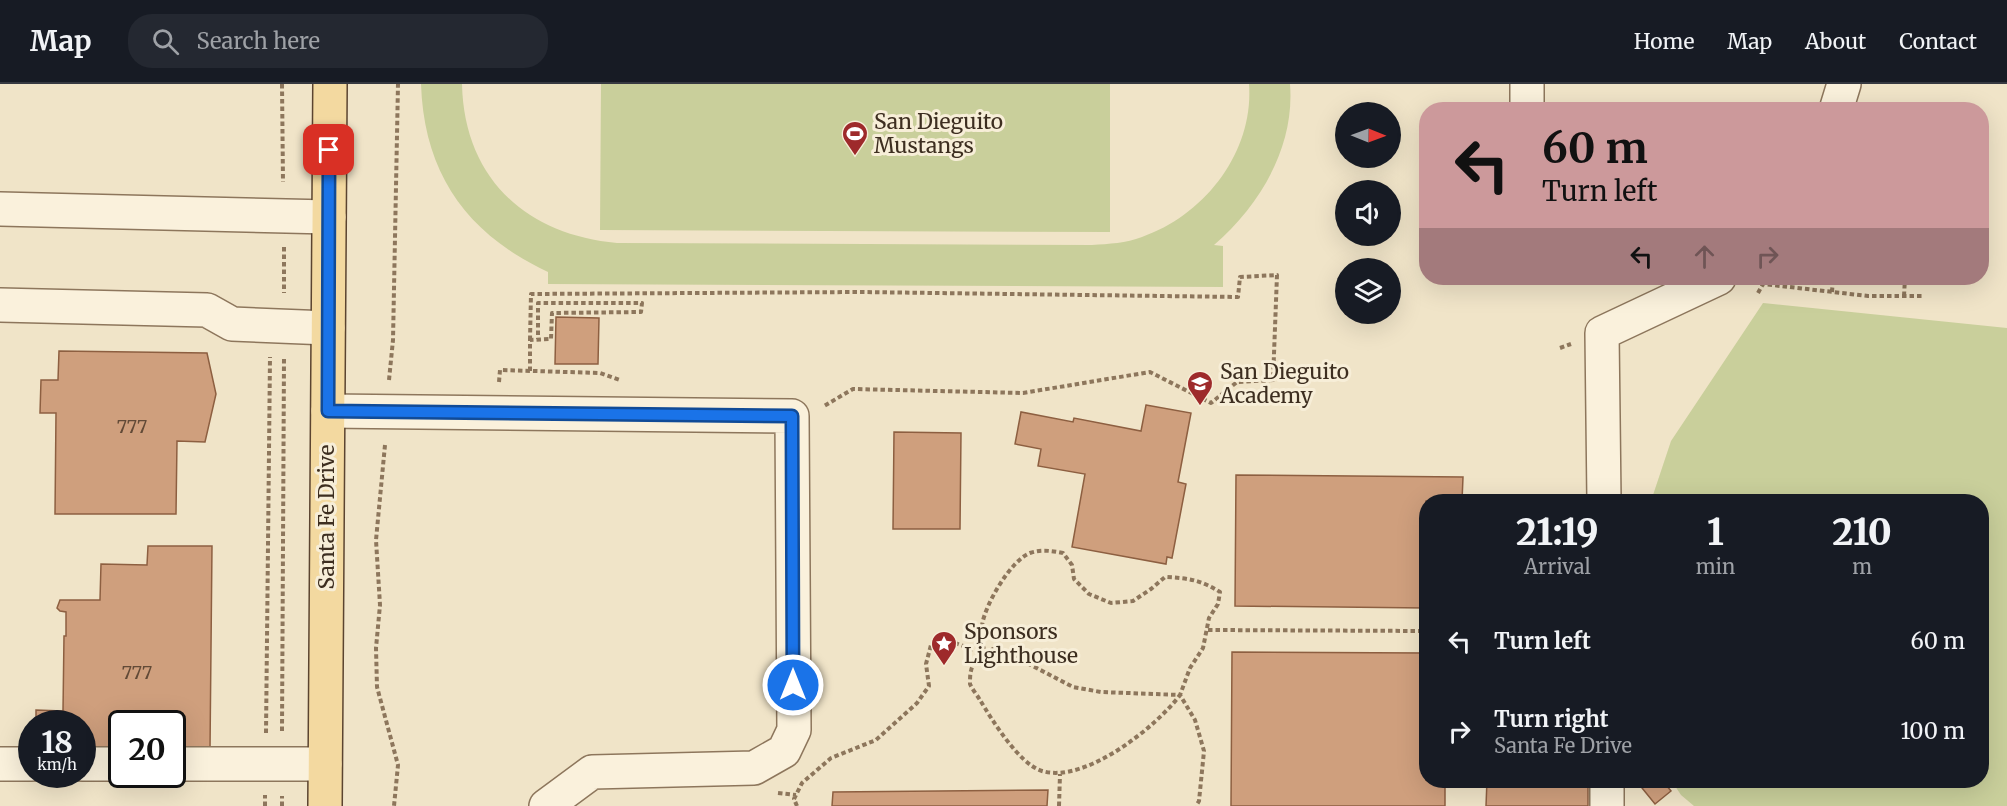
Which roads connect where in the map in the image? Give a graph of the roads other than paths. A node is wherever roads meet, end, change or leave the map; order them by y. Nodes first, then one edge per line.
1 (330, 84) edge
2 (1527, 84) edge
3 (1844, 84) edge
4 (1527, 102) edge
5 (1838, 102) edge
6 (0, 209) edge
7 (329, 217) junction
8 (1704, 285) edge
9 (0, 305) edge
10 (328, 328) junction
11 (328, 411) junction
12 (1604, 494) edge
13 (0, 764) edge
14 (18, 764) edge
15 (186, 764) edge
16 (325, 764) junction
17 (1607, 788) edge
18 (325, 806) edge
19 (546, 806) edge
20 (1607, 806) edge

1 - 7 main road, Santa Fe Drive
2 - 4 lane
3 - 5 lane
6 - 7 lane
7 - 10 main road, Santa Fe Drive
8 - 12 lane
9 - 10 lane
10 - 11 main road, Santa Fe Drive
11 - 16 main road, Santa Fe Drive
11 - 19 lane
13 - 14 lane
15 - 16 lane
16 - 18 main road, Santa Fe Drive
17 - 20 lane

